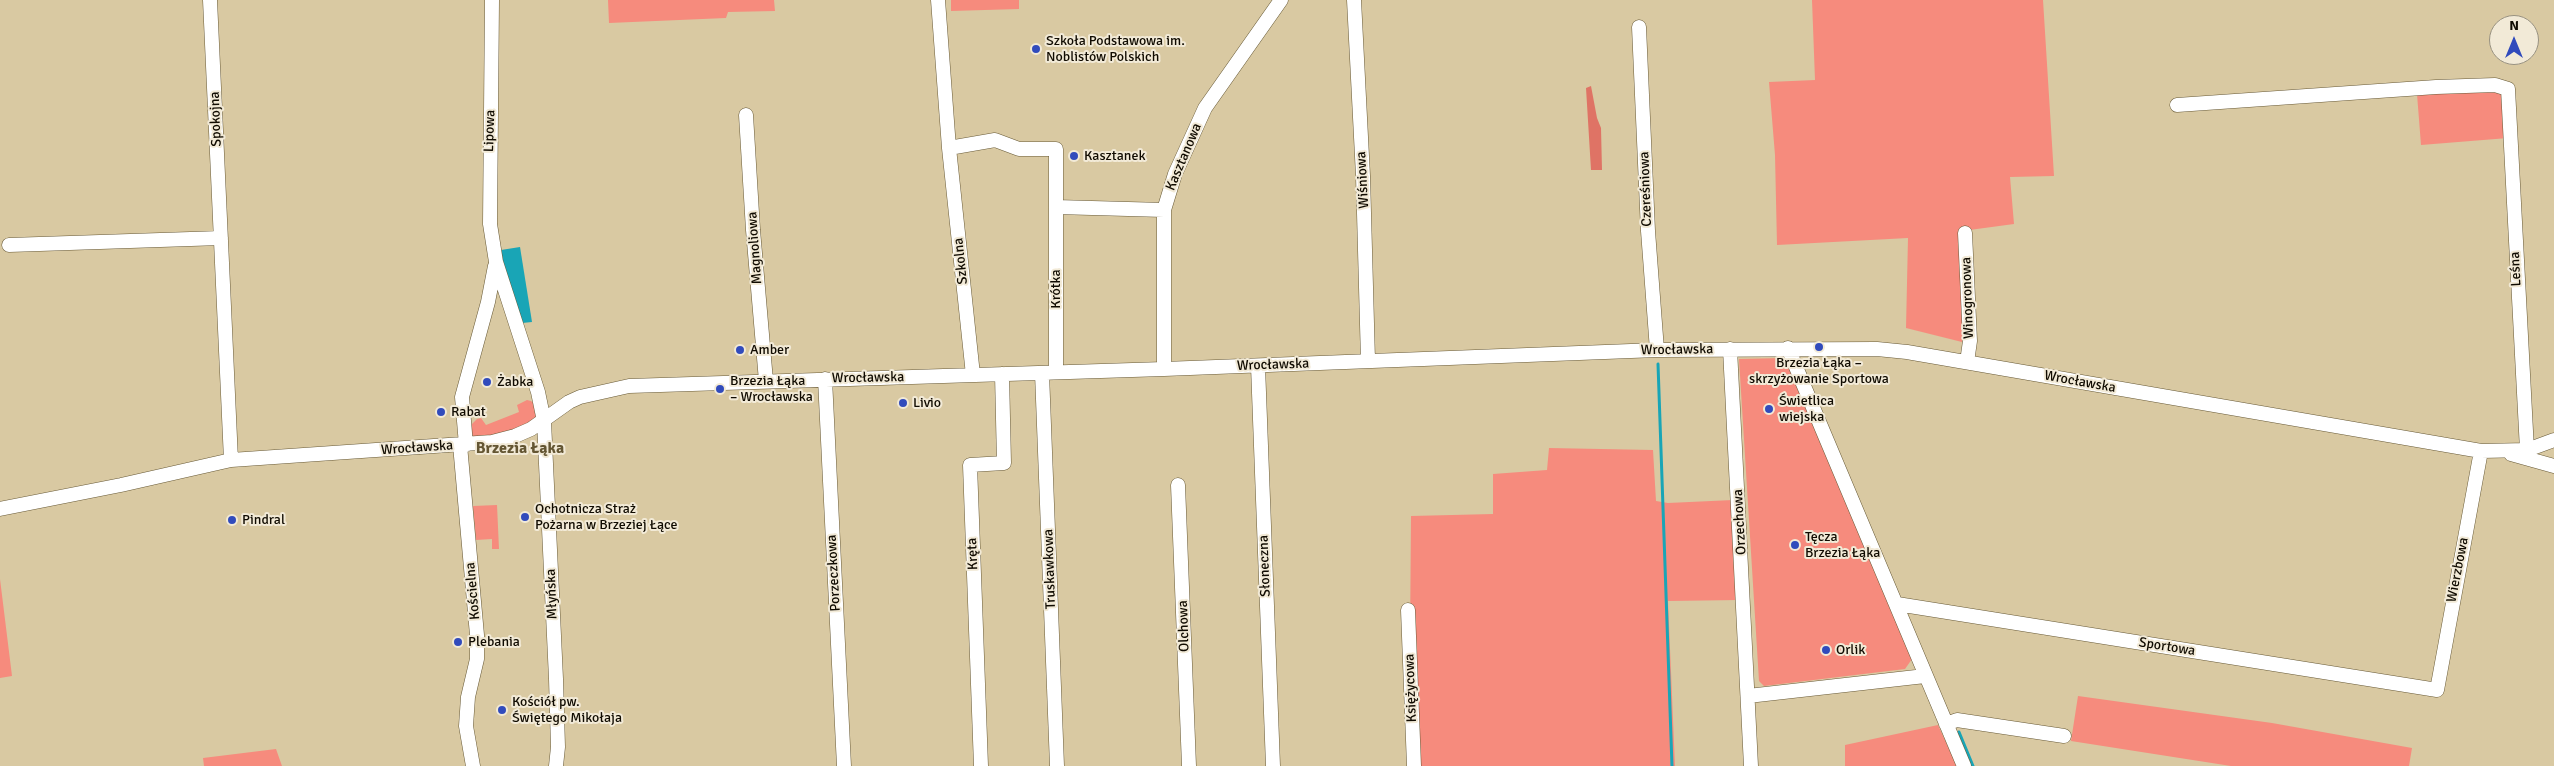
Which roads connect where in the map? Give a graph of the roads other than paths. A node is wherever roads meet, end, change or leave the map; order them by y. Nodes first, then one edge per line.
1 (210, 0) edge
2 (492, 0) edge
3 (938, 0) edge
4 (1282, 0) edge
5 (1354, 0) edge
6 (1639, 27) dead end
7 (2177, 105) dead end
8 (746, 115) dead end
9 (949, 148) junction
10 (1056, 207) junction
11 (1164, 210) junction
12 (1965, 233) dead end
13 (221, 238) junction
14 (9, 244) dead end
15 (496, 262) junction
16 (1788, 348) junction
17 (1730, 349) junction
18 (1657, 350) junction
19 (1368, 361) junction
20 (1967, 362) junction
21 (1258, 366) junction
22 (1164, 369) junction
23 (1049, 372) junction
24 (1002, 374) junction
25 (973, 375) junction
26 (824, 379) junction
27 (766, 382) junction
28 (544, 421) junction
29 (2554, 440) edge
30 (463, 445) junction
31 (2527, 450) junction
32 (2481, 451) junction
33 (2504, 452) junction
34 (231, 460) junction
35 (2554, 466) edge
36 (1178, 485) dead end
37 (0, 509) edge
38 (1897, 604) junction
39 (1408, 610) dead end
40 (1925, 676) junction
41 (2437, 690) joint
42 (1748, 696) junction
43 (1946, 724) junction
44 (2064, 736) dead end
45 (473, 766) edge
46 (556, 766) edge
47 (844, 766) edge
48 (981, 766) edge
49 (1057, 766) edge
50 (1189, 766) edge
51 (1273, 766) edge
52 (1414, 766) edge
53 (1751, 766) edge
54 (1964, 766) edge

1 - 13 street, Spokojna
2 - 15 street, Lipowa
3 - 9 street, Szkolna
4 - 11 street, Kasztanowa
5 - 19 street, Wiśniowa
6 - 18 street, Czereśniowa
7 - 31 street, Leśna
8 - 27 street, Magnoliowa
9 - 10 street, Krótka
9 - 25 street, Szkolna
10 - 11 street
10 - 23 street, Krótka
11 - 22 street, Kasztanowa
12 - 20 street, Winogronowa
13 - 14 street
13 - 34 street, Spokojna
15 - 28 street, Lipowa
15 - 30 street, Lipowa
16 - 17 street, Wrocławska
16 - 20 street, Wrocławska
16 - 38 street
17 - 18 street, Wrocławska
17 - 42 street, Orzechowa
18 - 19 street, Wrocławska
19 - 21 street, Wrocławska
20 - 32 street, Wrocławska
21 - 22 street, Wrocławska
21 - 51 street, Słoneczna
22 - 23 street, Wrocławska
23 - 24 street, Wrocławska
23 - 49 street, Truskawkowa
24 - 25 street, Wrocławska
24 - 48 street, Kręta
25 - 26 street, Wrocławska
26 - 27 street, Wrocławska
26 - 47 street, Porzeczkowa
27 - 28 street, Wrocławska
28 - 30 street, Wrocławska
28 - 46 street, Młyńska
29 - 31 street, Wrocławska
30 - 34 street, Wrocławska
30 - 45 street, Kościelna
31 - 33 street, Wrocławska
32 - 33 street, Wrocławska
32 - 41 street, Wierzbowa
33 - 35 street
34 - 37 street, Wrocławska
36 - 50 street, Olchowa
38 - 40 street
38 - 41 street, Sportowa
39 - 52 street, Księżycowa
40 - 42 street
40 - 43 street
42 - 53 street, Orzechowa
43 - 44 street
43 - 54 street

